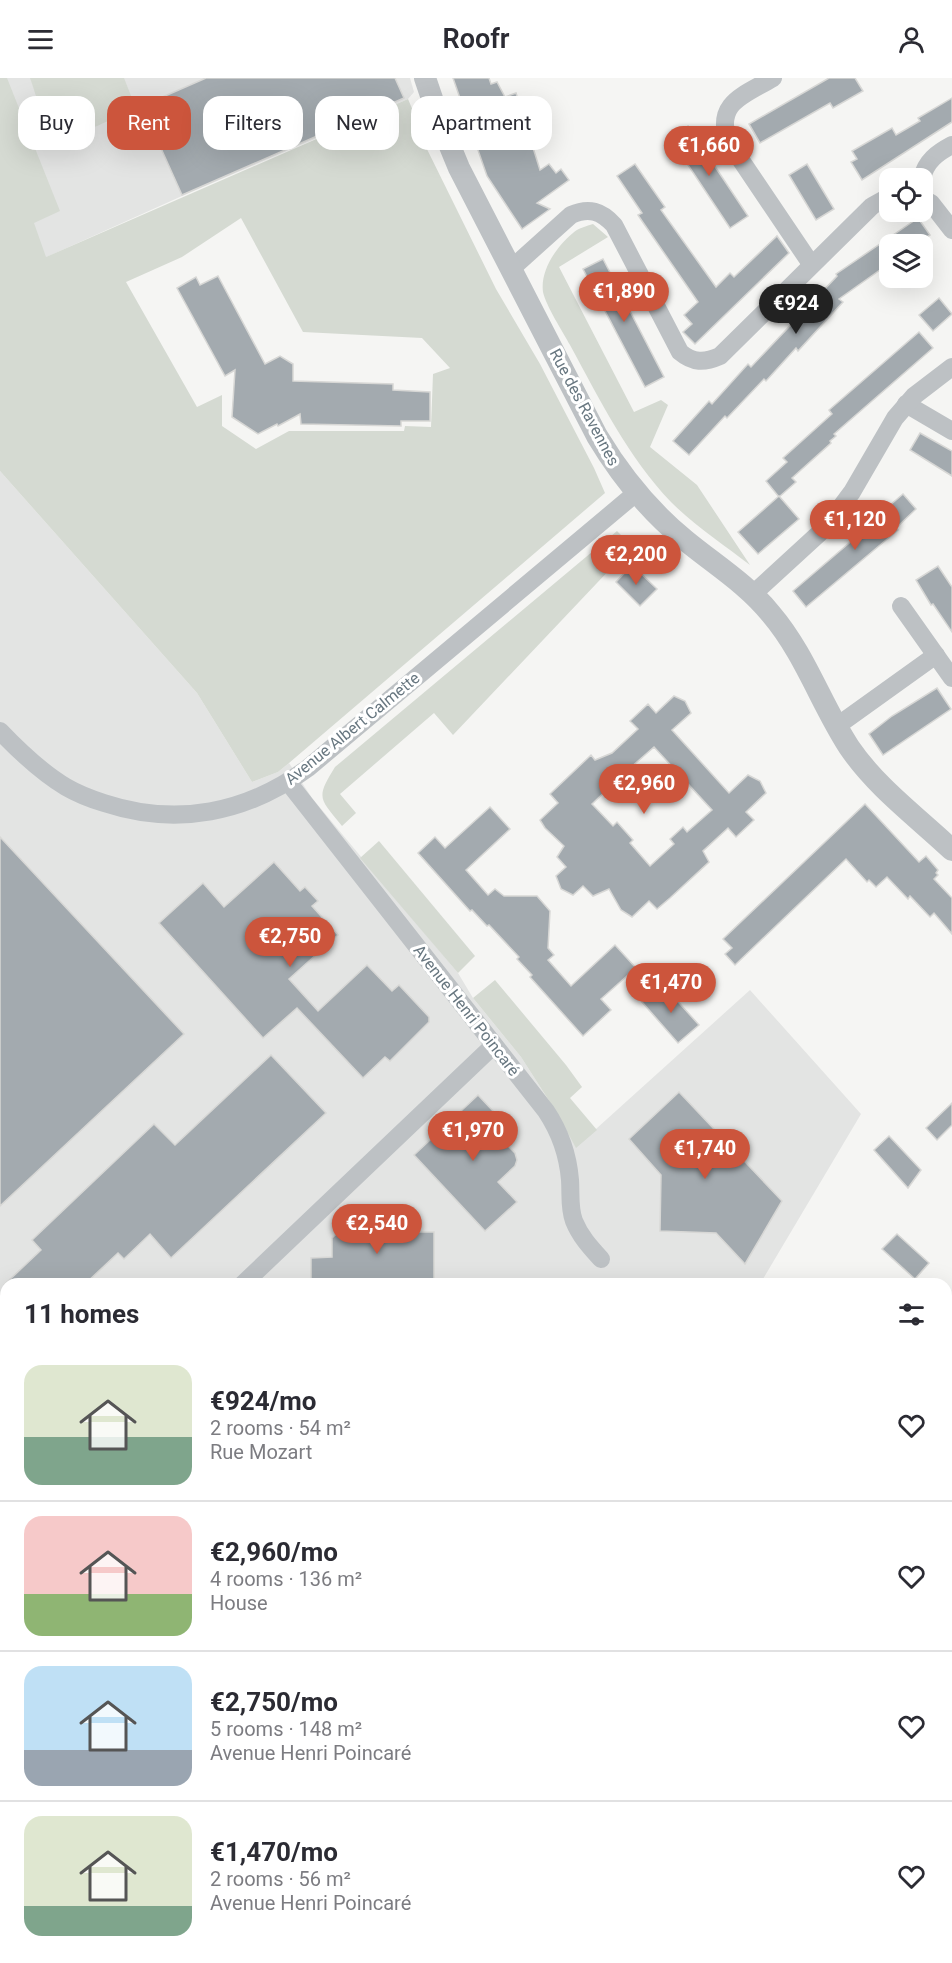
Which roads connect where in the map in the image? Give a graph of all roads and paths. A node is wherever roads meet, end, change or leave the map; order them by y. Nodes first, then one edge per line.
1 (425, 78) edge
2 (773, 78) edge
3 (952, 145) edge
4 (926, 168) edge
5 (879, 202) edge
6 (933, 206) edge
7 (952, 230) edge
8 (811, 264) junction
9 (511, 269) junction
10 (952, 367) edge
11 (906, 404) junction
12 (952, 431) edge
13 (636, 493) junction
14 (753, 594) junction
15 (902, 606) dead end
16 (936, 655) junction
17 (952, 678) edge
18 (837, 726) junction
19 (0, 731) edge
20 (288, 782) junction
21 (952, 850) edge
22 (494, 1045) junction
23 (601, 1259) dead end
24 (249, 1278) edge

1 - 9 street, Rue des Ravennes
2 - 8 street
3 - 4 street
5 - 8 street
6 - 7 street
8 - 9 street
9 - 13 street, Rue des Ravennes
10 - 11 street
11 - 12 street
11 - 14 street
13 - 14 street, Rue des Ravennes
13 - 20 street, Avenue Albert Calmette
14 - 18 street, Rue des Ravennes
15 - 16 street
16 - 17 street
16 - 18 street
18 - 21 street, Rue des Ravennes
19 - 20 street, Avenue Albert Calmette
20 - 22 street, Avenue Henri Poincaré
22 - 23 street, Avenue Henri Poincaré
22 - 24 street

